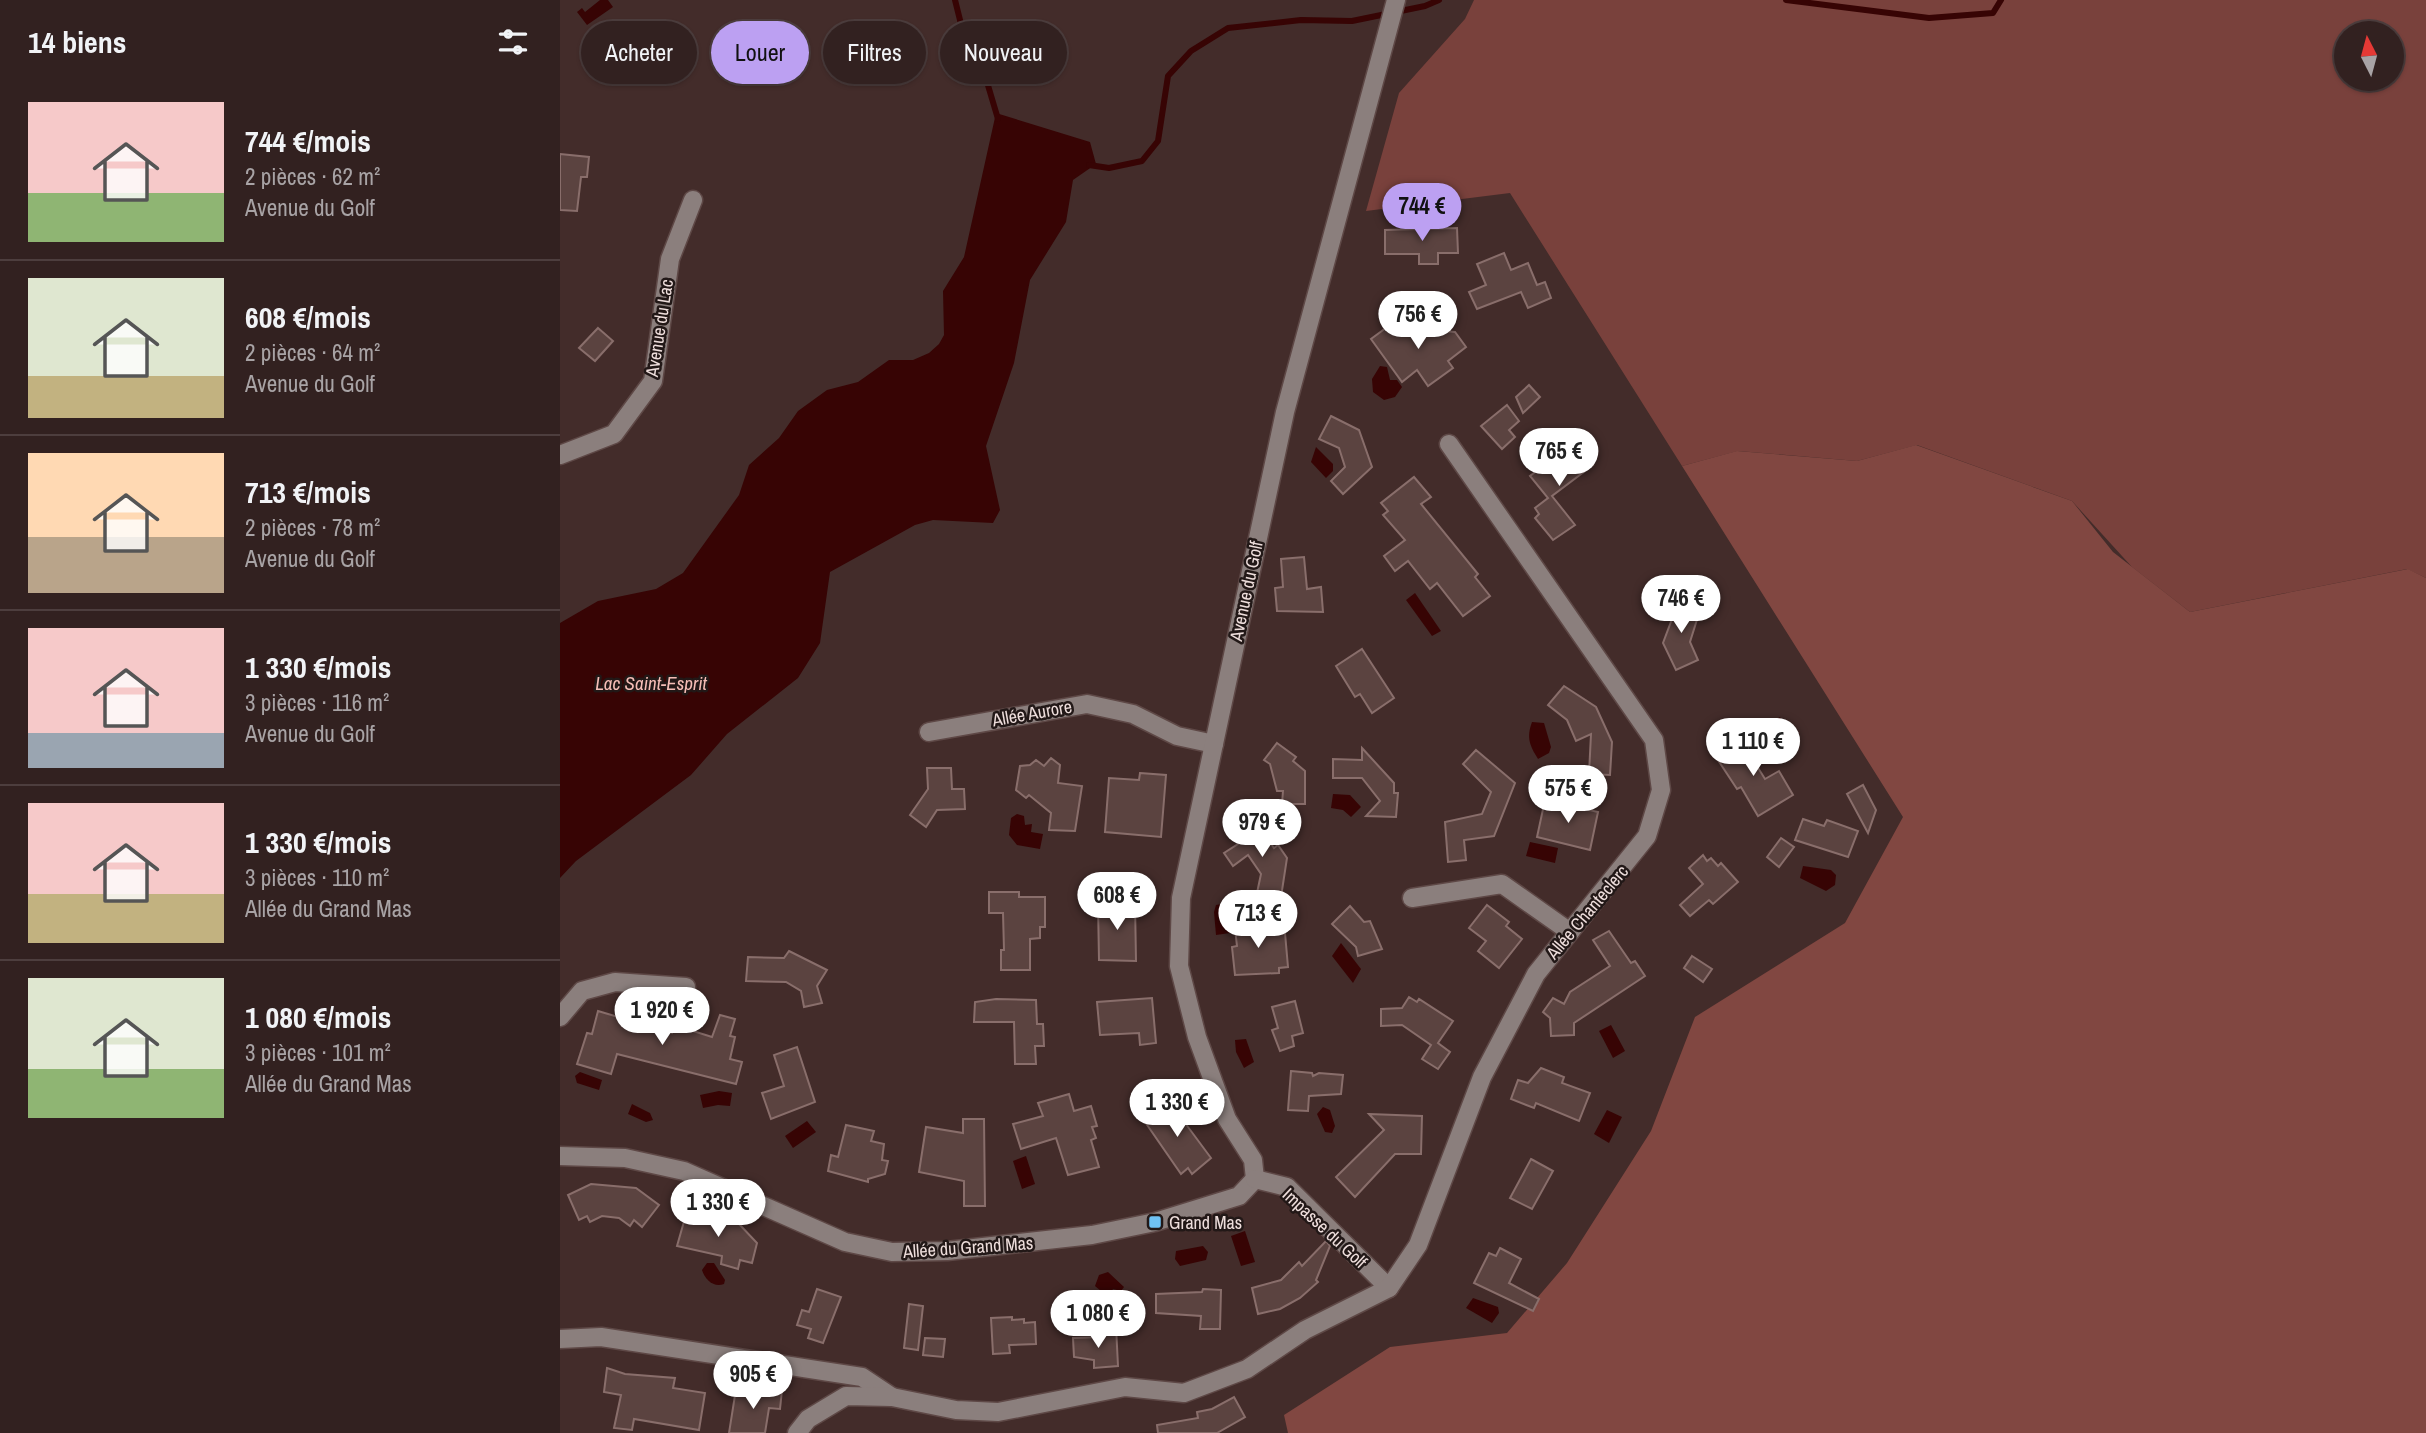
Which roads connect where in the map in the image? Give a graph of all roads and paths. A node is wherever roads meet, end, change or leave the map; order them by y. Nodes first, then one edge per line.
1 (1396, 0) edge
2 (693, 200) dead end
3 (1449, 444) dead end
4 (560, 455) edge
5 (929, 732) dead end
6 (1214, 744) junction
7 (1412, 898) dead end
8 (1570, 932) junction
9 (686, 988) dead end
10 (560, 1017) edge
11 (560, 1156) edge
12 (1255, 1179) junction
13 (1389, 1288) junction
14 (560, 1339) edge
15 (892, 1396) junction
16 (797, 1433) edge

1 - 6 street, Avenue du Golf
2 - 4 street, Avenue du Lac
3 - 8 street, Allée Chanteclerc
5 - 6 street, Allée Aurore
6 - 12 street, Avenue du Golf
7 - 8 street
8 - 13 street, Allée Chanteclerc
9 - 10 street
11 - 12 street, Allée du Grand Mas
12 - 13 street, Impasse du Golf
13 - 15 street
14 - 15 street
15 - 16 street

